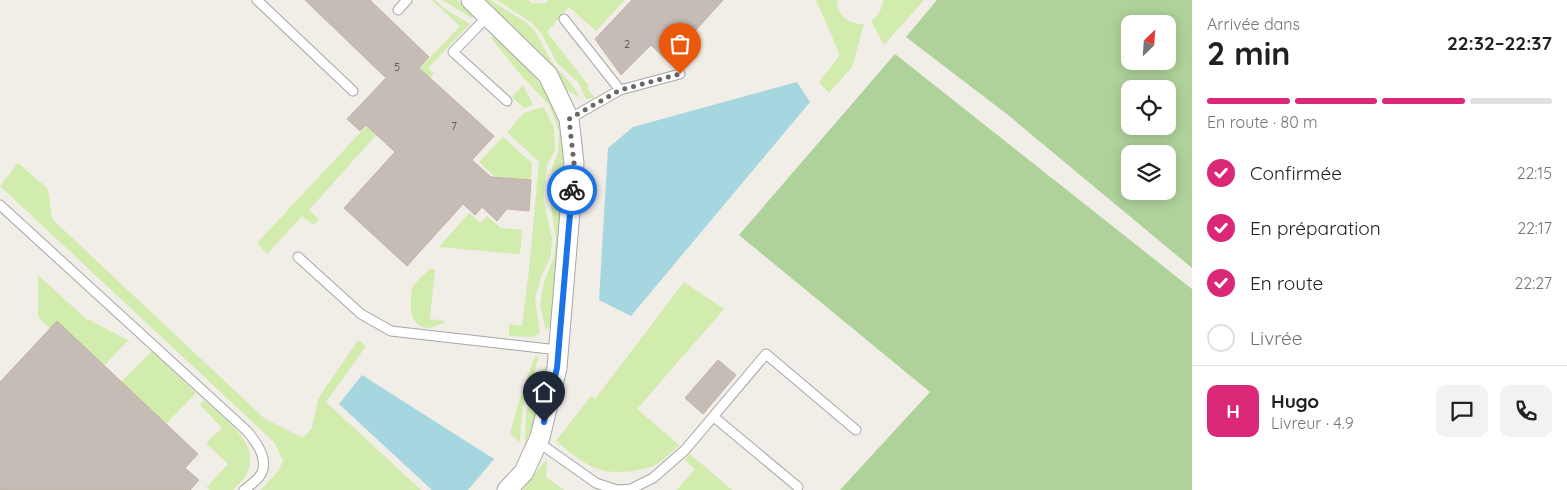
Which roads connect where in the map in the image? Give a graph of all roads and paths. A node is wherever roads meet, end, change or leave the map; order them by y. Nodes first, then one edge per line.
1 (257, 0) edge
2 (407, 0) edge
3 (471, 0) edge
4 (398, 10) dead end
5 (488, 16) junction
6 (564, 19) dead end
7 (680, 74) dead end
8 (620, 90) junction
9 (353, 91) dead end
10 (507, 101) dead end
11 (569, 119) junction
12 (0, 205) edge
13 (298, 257) dead end
14 (558, 350) junction
15 (714, 417) junction
16 (856, 430) dead end
17 (538, 442) junction
18 (798, 487) dead end
19 (244, 490) edge
20 (508, 490) edge
21 (618, 490) edge

1 - 9 lane
2 - 4 lane
3 - 5 street
5 - 10 lane
5 - 11 street
6 - 8 lane
7 - 8 lane
8 - 11 lane
11 - 14 street
12 - 19 lane
13 - 14 lane
14 - 17 street
15 - 16 lane
15 - 18 lane
15 - 21 lane
17 - 20 street
17 - 21 lane

